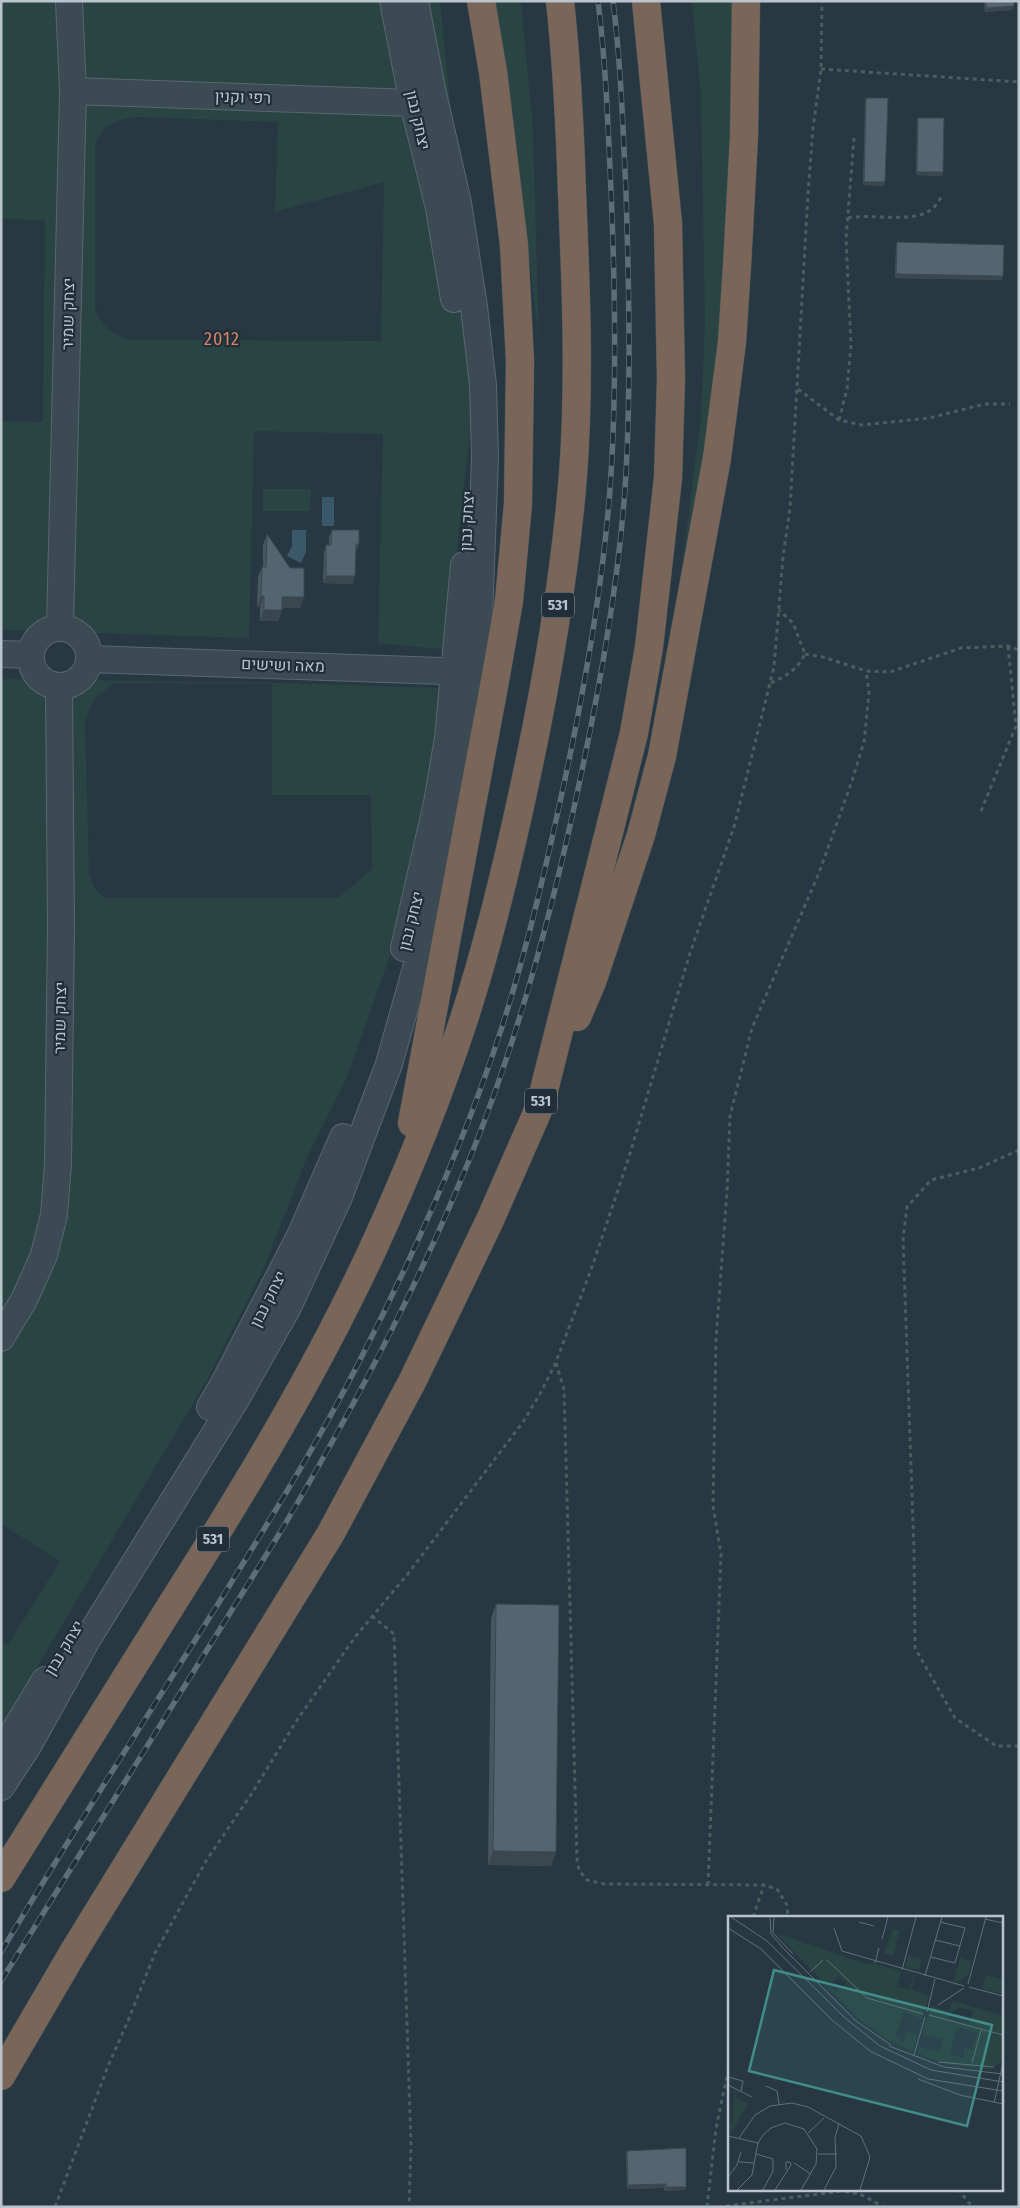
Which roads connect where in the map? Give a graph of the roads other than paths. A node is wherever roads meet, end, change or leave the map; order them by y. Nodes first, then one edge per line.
1 (69, 1) edge
2 (393, 1) edge
3 (415, 1) edge
4 (482, 1) edge
5 (560, 1) edge
6 (646, 1) edge
7 (746, 1) edge
8 (73, 91) junction
9 (413, 103) junction
10 (60, 627) junction
11 (1, 654) edge
12 (30, 654) junction
13 (89, 659) junction
14 (465, 672) junction
15 (59, 686) junction
16 (540, 1106) junction
17 (400, 1187) junction
18 (1, 1338) edge
19 (1, 1753) edge
20 (1, 1787) edge
21 (1, 1878) edge
22 (1, 2076) edge

1 - 8 street, יצחק שמיר
2 - 9 street, יצחק נבון
3 - 14 street
4 - 17 highway
5 - 17 highway, 531
6 - 16 highway, 531
7 - 16 highway
8 - 9 street, רפי וקנין
8 - 10 street, יצחק שמיר
9 - 14 street, יצחק נבון
10 - 12 street
10 - 13 street
11 - 12 street
12 - 15 street
13 - 14 street, מאה ושישים
13 - 15 street
14 - 19 street, יצחק נבון
14 - 20 street, יצחק נבון
15 - 18 street, יצחק שמיר
16 - 22 highway, 531
17 - 21 highway, 531

